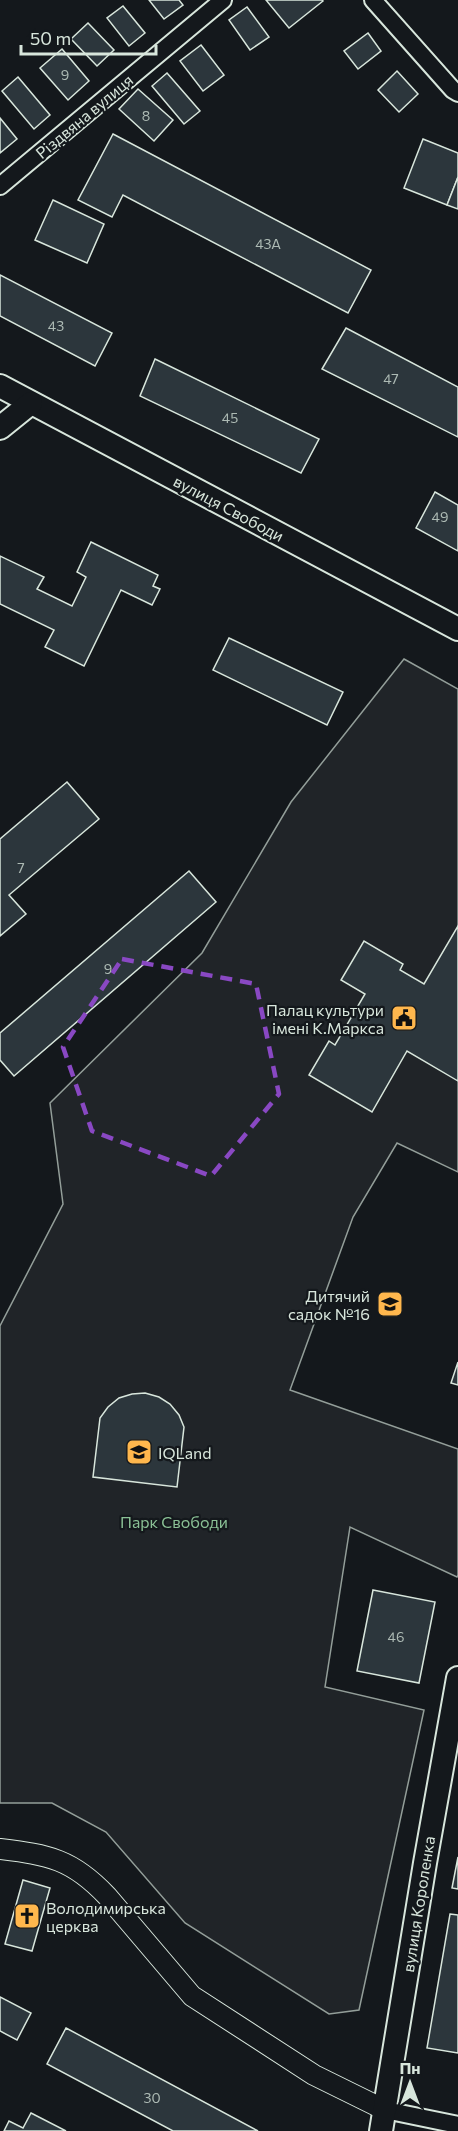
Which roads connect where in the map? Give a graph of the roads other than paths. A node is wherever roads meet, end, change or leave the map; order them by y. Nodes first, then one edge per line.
1 (223, 0) edge
2 (373, 0) edge
3 (458, 93) edge
4 (0, 186) edge
5 (0, 386) edge
6 (31, 403) junction
7 (0, 428) edge
8 (458, 629) edge
9 (458, 1678) edge
10 (0, 1849) edge
11 (383, 2120) edge
12 (458, 2126) edge

1 - 4 street, Різдвяна вулиця
2 - 3 street
5 - 6 main road, вулиця Свободи
6 - 7 main road
6 - 8 main road, вулиця Свободи
9 - 11 main road, вулиця Короленка
10 - 11 street
11 - 12 street

